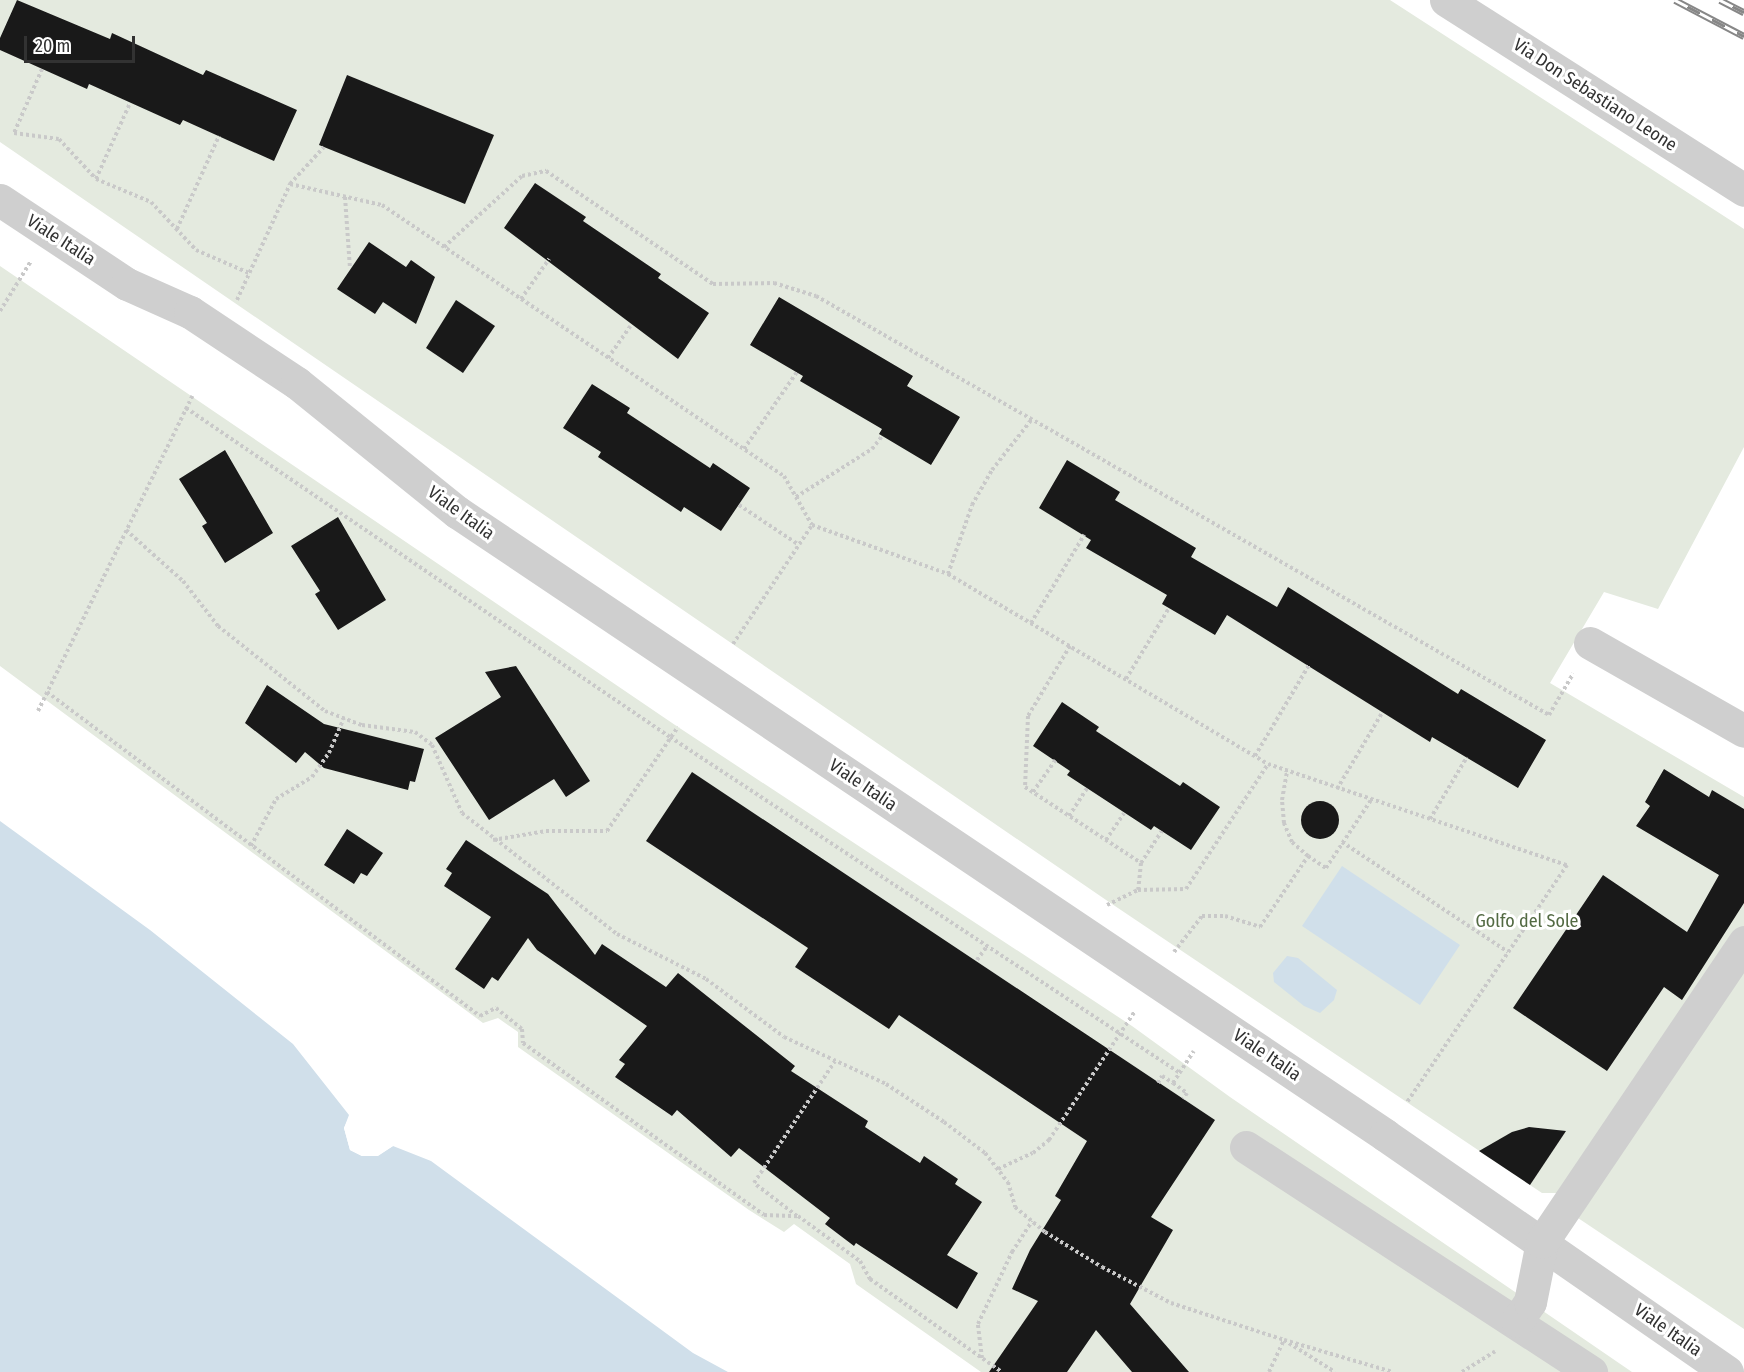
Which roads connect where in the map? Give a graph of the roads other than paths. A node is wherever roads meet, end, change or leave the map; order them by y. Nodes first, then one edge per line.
1 (1446, 0) edge
2 (1744, 190) edge
3 (0, 200) edge
4 (1590, 643) road end
5 (1744, 730) edge
6 (1744, 942) edge
7 (1246, 1147) dead end
8 (1542, 1242) junction
9 (1517, 1321) junction
10 (1591, 1372) edge
11 (1727, 1372) edge

1 - 2 street, Via Don Sebastiano Leone
3 - 8 street, Viale Italia
4 - 5 street
6 - 8 street
7 - 9 street
8 - 9 street
8 - 11 street, Viale Italia
9 - 10 street

